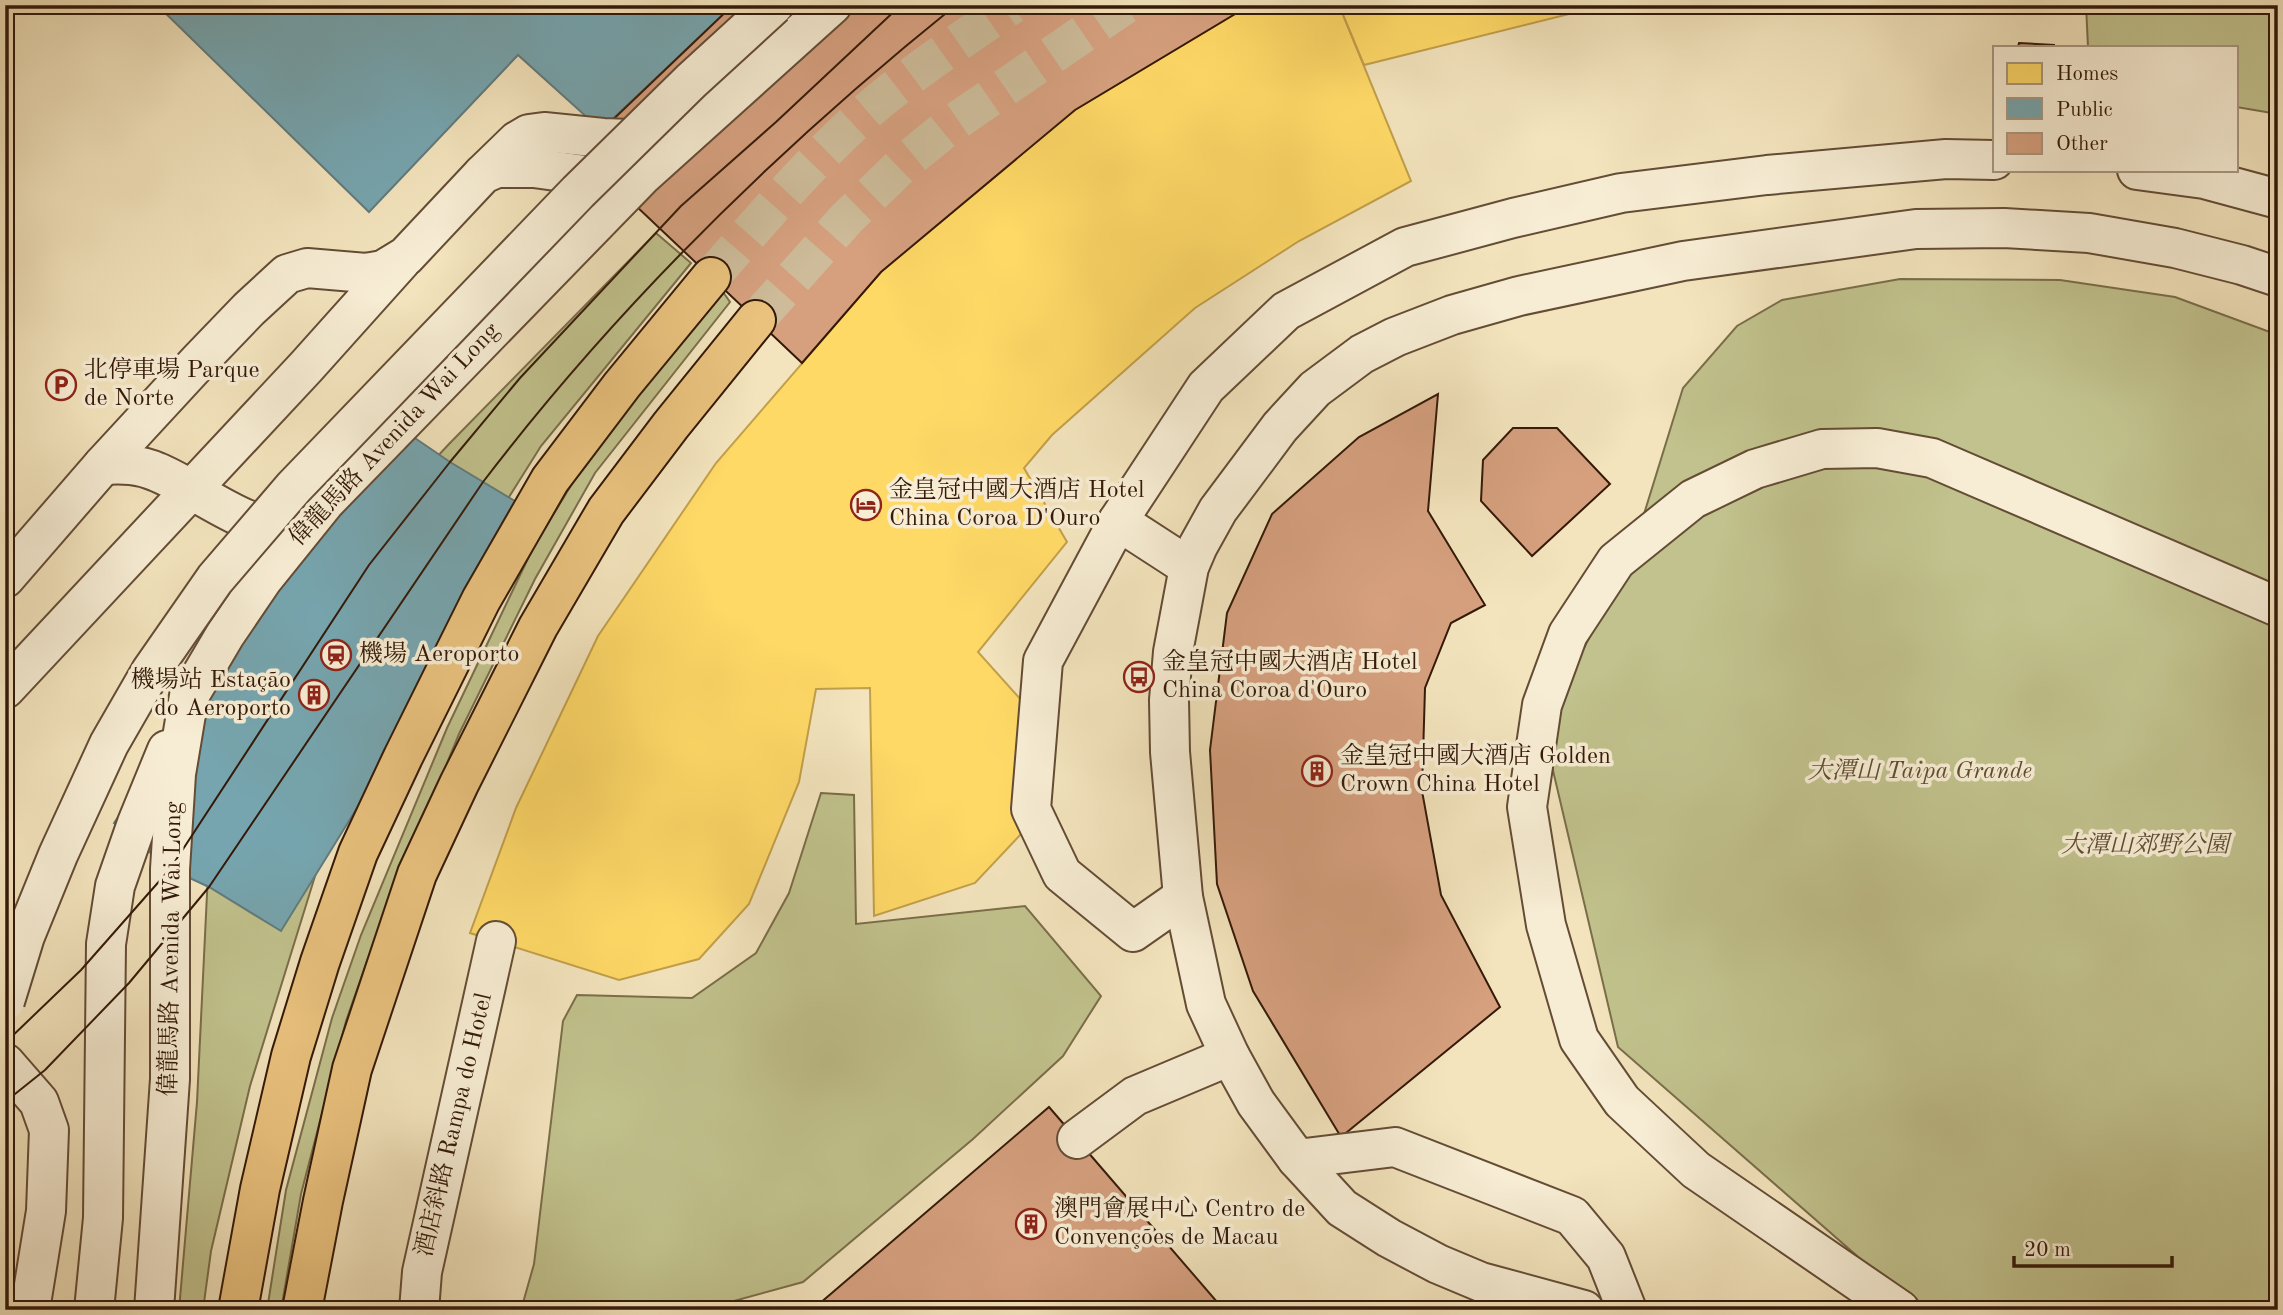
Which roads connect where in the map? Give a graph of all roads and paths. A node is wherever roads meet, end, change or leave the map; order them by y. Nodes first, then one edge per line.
1 (774, 5) edge
2 (832, 5) edge
3 (692, 132) junction
4 (1993, 160) edge
5 (2154, 172) edge
6 (483, 174) junction
7 (641, 177) junction
8 (2278, 199) edge
9 (406, 256) junction
10 (2278, 276) edge
11 (711, 277) tunnel mouth
12 (756, 320) tunnel mouth
13 (103, 465) junction
14 (192, 489) junction
15 (1118, 521) junction
16 (307, 523) junction
17 (1189, 567) junction
18 (5, 578) edge
19 (2278, 607) edge
20 (5, 689) edge
21 (189, 696) junction
22 (1183, 897) junction
23 (496, 942) dead end
24 (5, 1000) edge
25 (1230, 1056) junction
26 (5, 1063) edge
27 (1077, 1139) dead end
28 (1297, 1159) junction
29 (317, 1231) junction
30 (30, 1310) edge
31 (94, 1310) edge
32 (154, 1310) edge
33 (238, 1310) edge
34 (285, 1310) edge
35 (302, 1310) edge
36 (419, 1310) edge
37 (1584, 1310) edge
38 (1627, 1310) edge
39 (1900, 1310) edge

1 - 24 street, 偉龍馬路 Avenida Wai Long, bridge
2 - 3 street, 偉龍馬路 Avenida Wai Long
3 - 6 street
3 - 7 street, 偉龍馬路 Avenida Wai Long
4 - 15 street
5 - 8 street
6 - 7 street
6 - 9 street
7 - 16 street, 偉龍馬路 Avenida Wai Long
9 - 13 street
9 - 14 street
10 - 17 street
11 - 33 main road
12 - 29 main road
13 - 14 street
13 - 18 street
14 - 16 street
14 - 20 street
15 - 17 street
15 - 22 street
16 - 21 street, 偉龍馬路 Avenida Wai Long
17 - 22 street
19 - 39 street
21 - 31 street
21 - 32 street, 偉龍馬路 Avenida Wai Long
22 - 25 street
23 - 36 street, 酒店斜路 Rampa do Hotel
25 - 27 street
25 - 28 street
26 - 30 street
28 - 37 street
28 - 38 street
29 - 34 main road
29 - 35 main road

